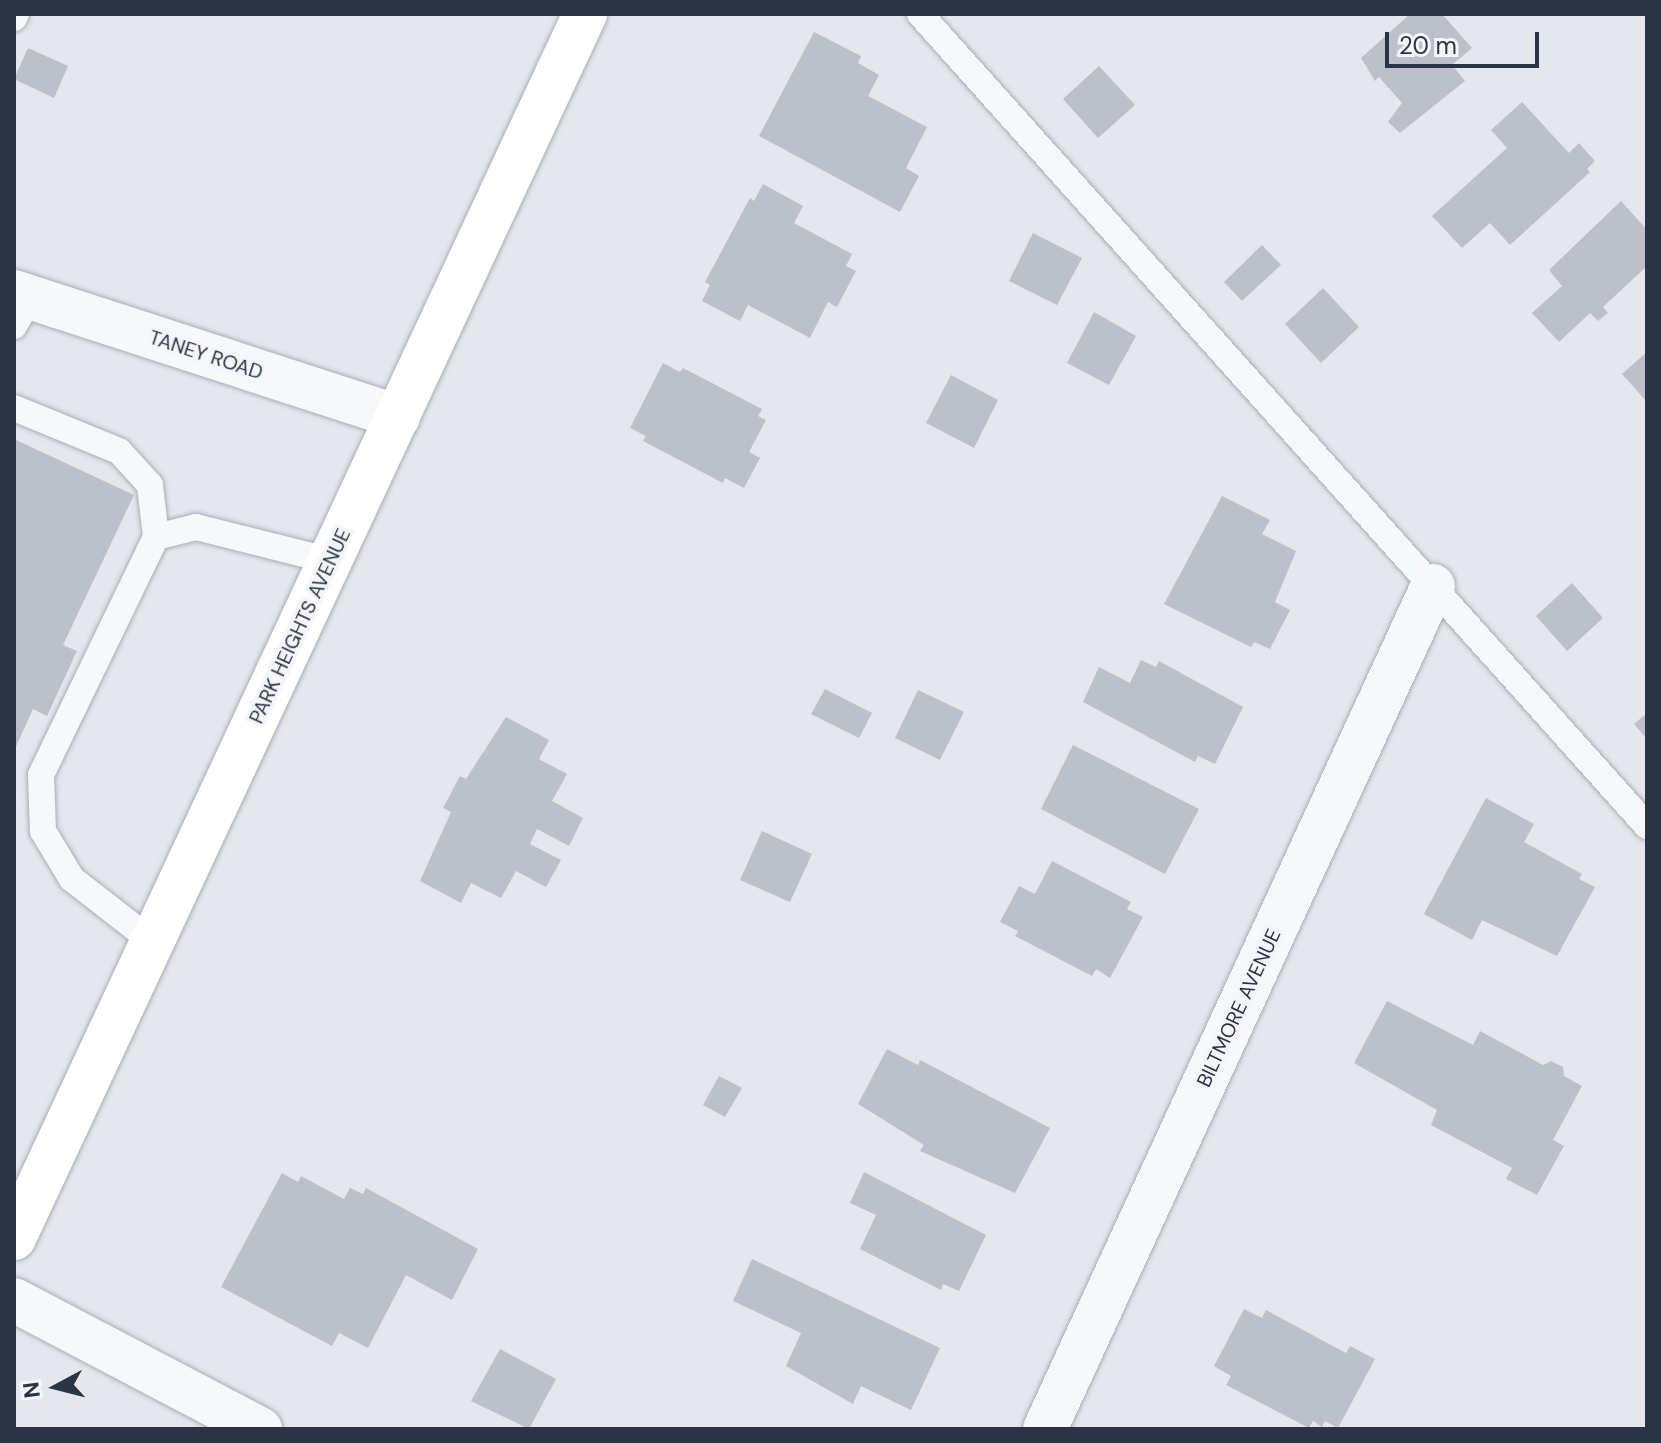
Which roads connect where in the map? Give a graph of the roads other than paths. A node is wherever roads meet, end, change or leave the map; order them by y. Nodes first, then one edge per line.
1 (585, 14) edge
2 (920, 14) edge
3 (19, 305) edge
4 (14, 408) edge
5 (398, 417) junction
6 (156, 537) junction
7 (331, 561) junction
8 (1433, 586) junction
9 (1647, 826) edge
10 (152, 941) junction
11 (14, 1238) edge
12 (14, 1300) edge
13 (260, 1429) edge
14 (1045, 1429) edge

1 - 5 main road, PARK HEIGHTS AVENUE
2 - 8 lane
3 - 5 street, TANEY ROAD
4 - 6 lane
5 - 7 main road, PARK HEIGHTS AVENUE
6 - 7 lane
6 - 10 lane
7 - 10 main road, PARK HEIGHTS AVENUE
8 - 9 lane
8 - 14 street, BILTMORE AVENUE
10 - 11 main road, PARK HEIGHTS AVENUE
12 - 13 street

